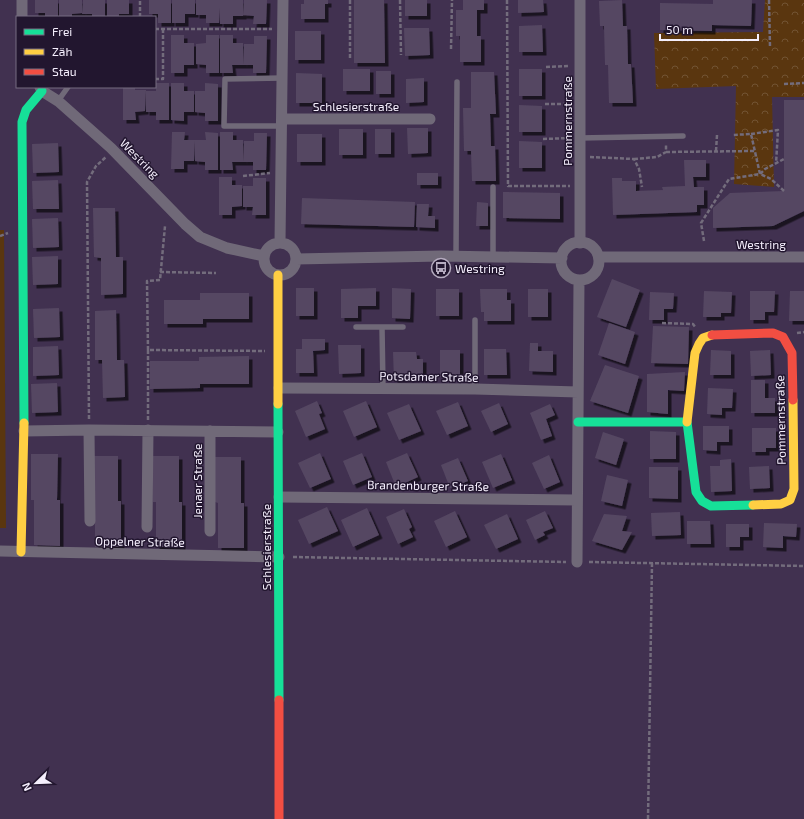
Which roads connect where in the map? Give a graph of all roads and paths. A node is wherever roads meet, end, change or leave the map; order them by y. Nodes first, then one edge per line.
1 (22, 0) edge
2 (140, 0) edge
3 (283, 0) edge
4 (350, 0) edge
5 (400, 0) edge
6 (452, 0) edge
7 (507, 0) edge
8 (580, 0) edge
9 (769, 0) edge
10 (22, 16) edge
11 (140, 16) edge
12 (156, 29) edge
13 (163, 29) junction
14 (282, 29) junction
15 (770, 47) dead end
16 (451, 49) dead end
17 (401, 55) dead end
18 (350, 60) dead end
19 (580, 66) junction
20 (546, 67) dead end
21 (282, 78) junction
22 (156, 79) edge
23 (457, 82) dead end
24 (804, 83) edge
25 (784, 84) dead end
26 (67, 88) edge
27 (41, 89) edge
28 (58, 101) junction
29 (545, 104) dead end
30 (580, 104) junction
31 (430, 119) dead end
32 (282, 122) junction
33 (750, 134) junction
34 (717, 135) dead end
35 (733, 135) dead end
36 (666, 136) junction
37 (683, 136) dead end
38 (580, 138) junction
39 (543, 139) dead end
40 (111, 148) junction
41 (716, 151) junction
42 (754, 151) junction
43 (666, 152) junction
44 (580, 157) junction
45 (634, 159) junction
46 (784, 159) dead end
47 (776, 164) junction
48 (282, 172) junction
49 (760, 174) junction
50 (243, 176) dead end
51 (493, 187) dead end
52 (580, 187) junction
53 (642, 187) dead end
54 (784, 192) dead end
55 (165, 226) dead end
56 (704, 241) dead end
57 (280, 242) junction
58 (580, 243) junction
59 (264, 256) junction
60 (456, 257) junction
61 (493, 257) junction
62 (804, 257) edge
63 (562, 258) junction
64 (599, 258) junction
65 (296, 259) junction
66 (160, 272) junction
67 (216, 273) dead end
68 (278, 275) junction
69 (579, 280) junction
70 (475, 320) dead end
71 (662, 323) dead end
72 (356, 326) dead end
73 (382, 327) junction
74 (403, 327) dead end
75 (703, 338) junction
76 (148, 350) junction
77 (278, 352) junction
78 (279, 388) junction
79 (384, 388) junction
80 (475, 389) junction
81 (578, 392) junction
82 (578, 422) junction
83 (687, 422) junction
84 (89, 430) junction
85 (148, 430) junction
86 (24, 431) junction
87 (210, 431) junction
88 (278, 432) junction
89 (279, 497) junction
90 (577, 500) junction
91 (90, 520) dead end
92 (148, 527) dead end
93 (210, 531) dead end
94 (0, 552) edge
95 (21, 552) junction
96 (279, 557) junction
97 (576, 562) junction
98 (652, 563) junction
99 (804, 566) edge
100 (279, 819) edge
101 (648, 819) edge

1 - 10 street
2 - 11 path
3 - 14 street
4 - 18 path
5 - 17 path
6 - 16 path
7 - 52 path
8 - 19 street, Pommernstraße
9 - 15 path
12 - 13 path
13 - 14 path
13 - 22 path
14 - 21 street
19 - 20 path
19 - 30 street, Pommernstraße
21 - 32 street
21 - 32 lane
23 - 60 lane
24 - 25 path
26 - 28 lane
27 - 28 street, Westring
27 - 86 street
28 - 40 street, Westring
29 - 30 path
30 - 38 street, Pommernstraße
31 - 32 street, Schlesierstraße
32 - 48 street
33 - 35 path
33 - 42 path
33 - 47 path
34 - 41 path
36 - 37 lane
36 - 38 lane
36 - 43 path
38 - 39 path
38 - 44 street, Pommernstraße
40 - 59 street, Westring
40 - 84 path
41 - 42 path
41 - 43 path
42 - 49 path
43 - 45 path
44 - 45 path
44 - 52 street, Pommernstraße
45 - 53 path
46 - 47 path
47 - 49 path
48 - 50 path
48 - 57 street
49 - 54 path
49 - 56 path
51 - 61 lane
52 - 58 street, Pommernstraße
55 - 66 path
57 - 59 street
57 - 65 street
58 - 63 street
58 - 64 street
59 - 68 street
60 - 61 street
60 - 65 street
61 - 63 street
62 - 64 street, Westring
63 - 69 street
64 - 69 street
65 - 68 street
66 - 67 path
66 - 76 path
68 - 77 street, Schlesierstraße
69 - 81 street
70 - 80 lane
71 - 75 path
72 - 73 lane
73 - 74 lane
73 - 79 lane
75 - 83 street, Pommernstraße
75 - 83 street, Pommernstraße
76 - 77 path
76 - 85 path
77 - 78 street, Schlesierstraße
78 - 79 street, Potsdamer Straße
78 - 88 street, Schlesierstraße
79 - 80 street, Potsdamer Straße
80 - 81 street, Potsdamer Straße
81 - 82 street
82 - 83 street
82 - 90 street
84 - 85 street, Jenaer Straße
84 - 86 street, Jenaer Straße
84 - 91 street
85 - 87 street, Jenaer Straße
85 - 92 street
86 - 95 street
87 - 88 street, Jenaer Straße
87 - 93 street, Jenaer Straße
88 - 89 street, Schlesierstraße
89 - 90 street, Brandenburger Straße
89 - 96 street, Schlesierstraße
90 - 97 street
94 - 95 street, Oppelner Straße
95 - 96 street, Oppelner Straße
96 - 97 path
96 - 100 street, Schlesierstraße
97 - 98 path
98 - 99 path
98 - 101 path

